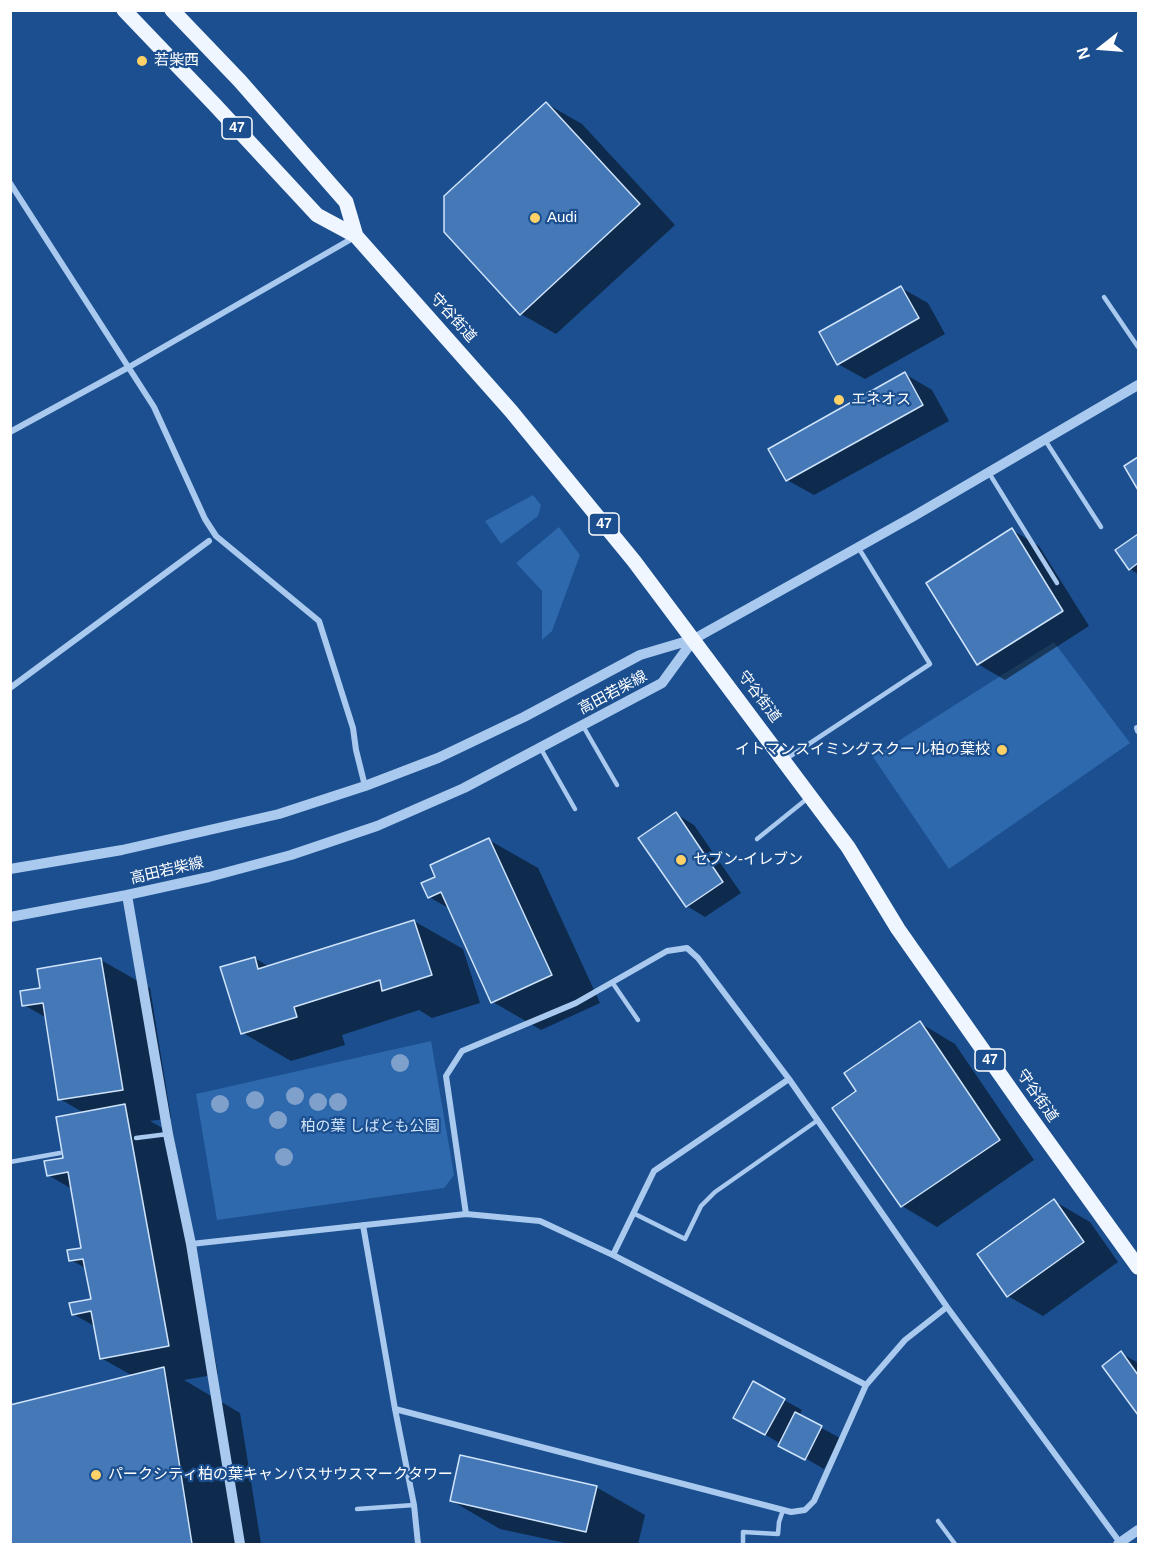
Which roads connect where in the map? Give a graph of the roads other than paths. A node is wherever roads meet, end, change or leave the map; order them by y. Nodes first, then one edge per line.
1 (123, 10) edge
2 (172, 10) edge
3 (10, 183) edge
4 (356, 236) junction
5 (1104, 297) dead end
6 (1138, 347) edge
7 (129, 367) junction
8 (1138, 385) edge
9 (10, 432) edge
10 (1045, 440) junction
11 (989, 472) junction
12 (1101, 527) dead end
13 (209, 541) dead end
14 (858, 548) junction
15 (1057, 583) dead end
16 (694, 639) junction
17 (10, 688) edge
18 (582, 726) junction
19 (540, 748) junction
20 (784, 761) junction
21 (616, 785) dead end
22 (365, 786) junction
23 (810, 796) junction
24 (575, 809) dead end
25 (758, 839) dead end
26 (10, 869) edge
27 (127, 896) junction
28 (10, 917) edge
29 (612, 982) junction
30 (638, 1020) dead end
31 (789, 1079) junction
32 (818, 1120) junction
33 (168, 1134) junction
34 (136, 1138) dead end
35 (60, 1153) dead end
36 (10, 1162) edge
37 (633, 1213) junction
38 (466, 1215) junction
39 (363, 1225) junction
40 (191, 1244) junction
41 (612, 1255) junction
42 (1138, 1267) edge
43 (947, 1306) junction
44 (866, 1385) junction
45 (395, 1409) junction
46 (414, 1505) junction
47 (357, 1509) dead end
48 (783, 1510) junction
49 (938, 1521) dead end
50 (1138, 1530) edge
51 (1120, 1544) edge
52 (240, 1545) edge
53 (418, 1545) edge
54 (742, 1545) edge
55 (955, 1545) edge

1 - 4 main road, 守谷街道 / 47
2 - 4 main road, 守谷街道 / 47
3 - 7 street
4 - 7 street
4 - 16 main road, 守谷街道 / 47
5 - 6 lane
7 - 9 street
7 - 22 street
8 - 10 street
10 - 11 street
10 - 12 lane
11 - 14 street
11 - 15 lane
13 - 17 street
14 - 16 street
14 - 20 lane
16 - 18 street, 高田若柴線
16 - 20 main road, 守谷街道 / 47
16 - 22 street, 高田若柴線
18 - 19 street, 高田若柴線
18 - 21 lane
19 - 24 lane
19 - 27 street, 高田若柴線
20 - 23 main road, 守谷街道 / 47
22 - 26 street, 高田若柴線
23 - 25 lane
23 - 42 main road, 守谷街道 / 47
27 - 28 street, 高田若柴線
27 - 33 street
29 - 30 lane
29 - 31 street
29 - 38 street
31 - 32 street
31 - 37 street
32 - 37 lane
32 - 43 street
33 - 34 lane
33 - 40 street
35 - 36 lane
37 - 41 street
38 - 39 street
38 - 41 street
39 - 40 street
39 - 45 street
40 - 52 street
41 - 44 street
43 - 44 street
43 - 51 street
44 - 48 street
45 - 46 street
45 - 48 street
46 - 47 lane
46 - 53 street
48 - 54 lane
49 - 55 lane
50 - 51 street

